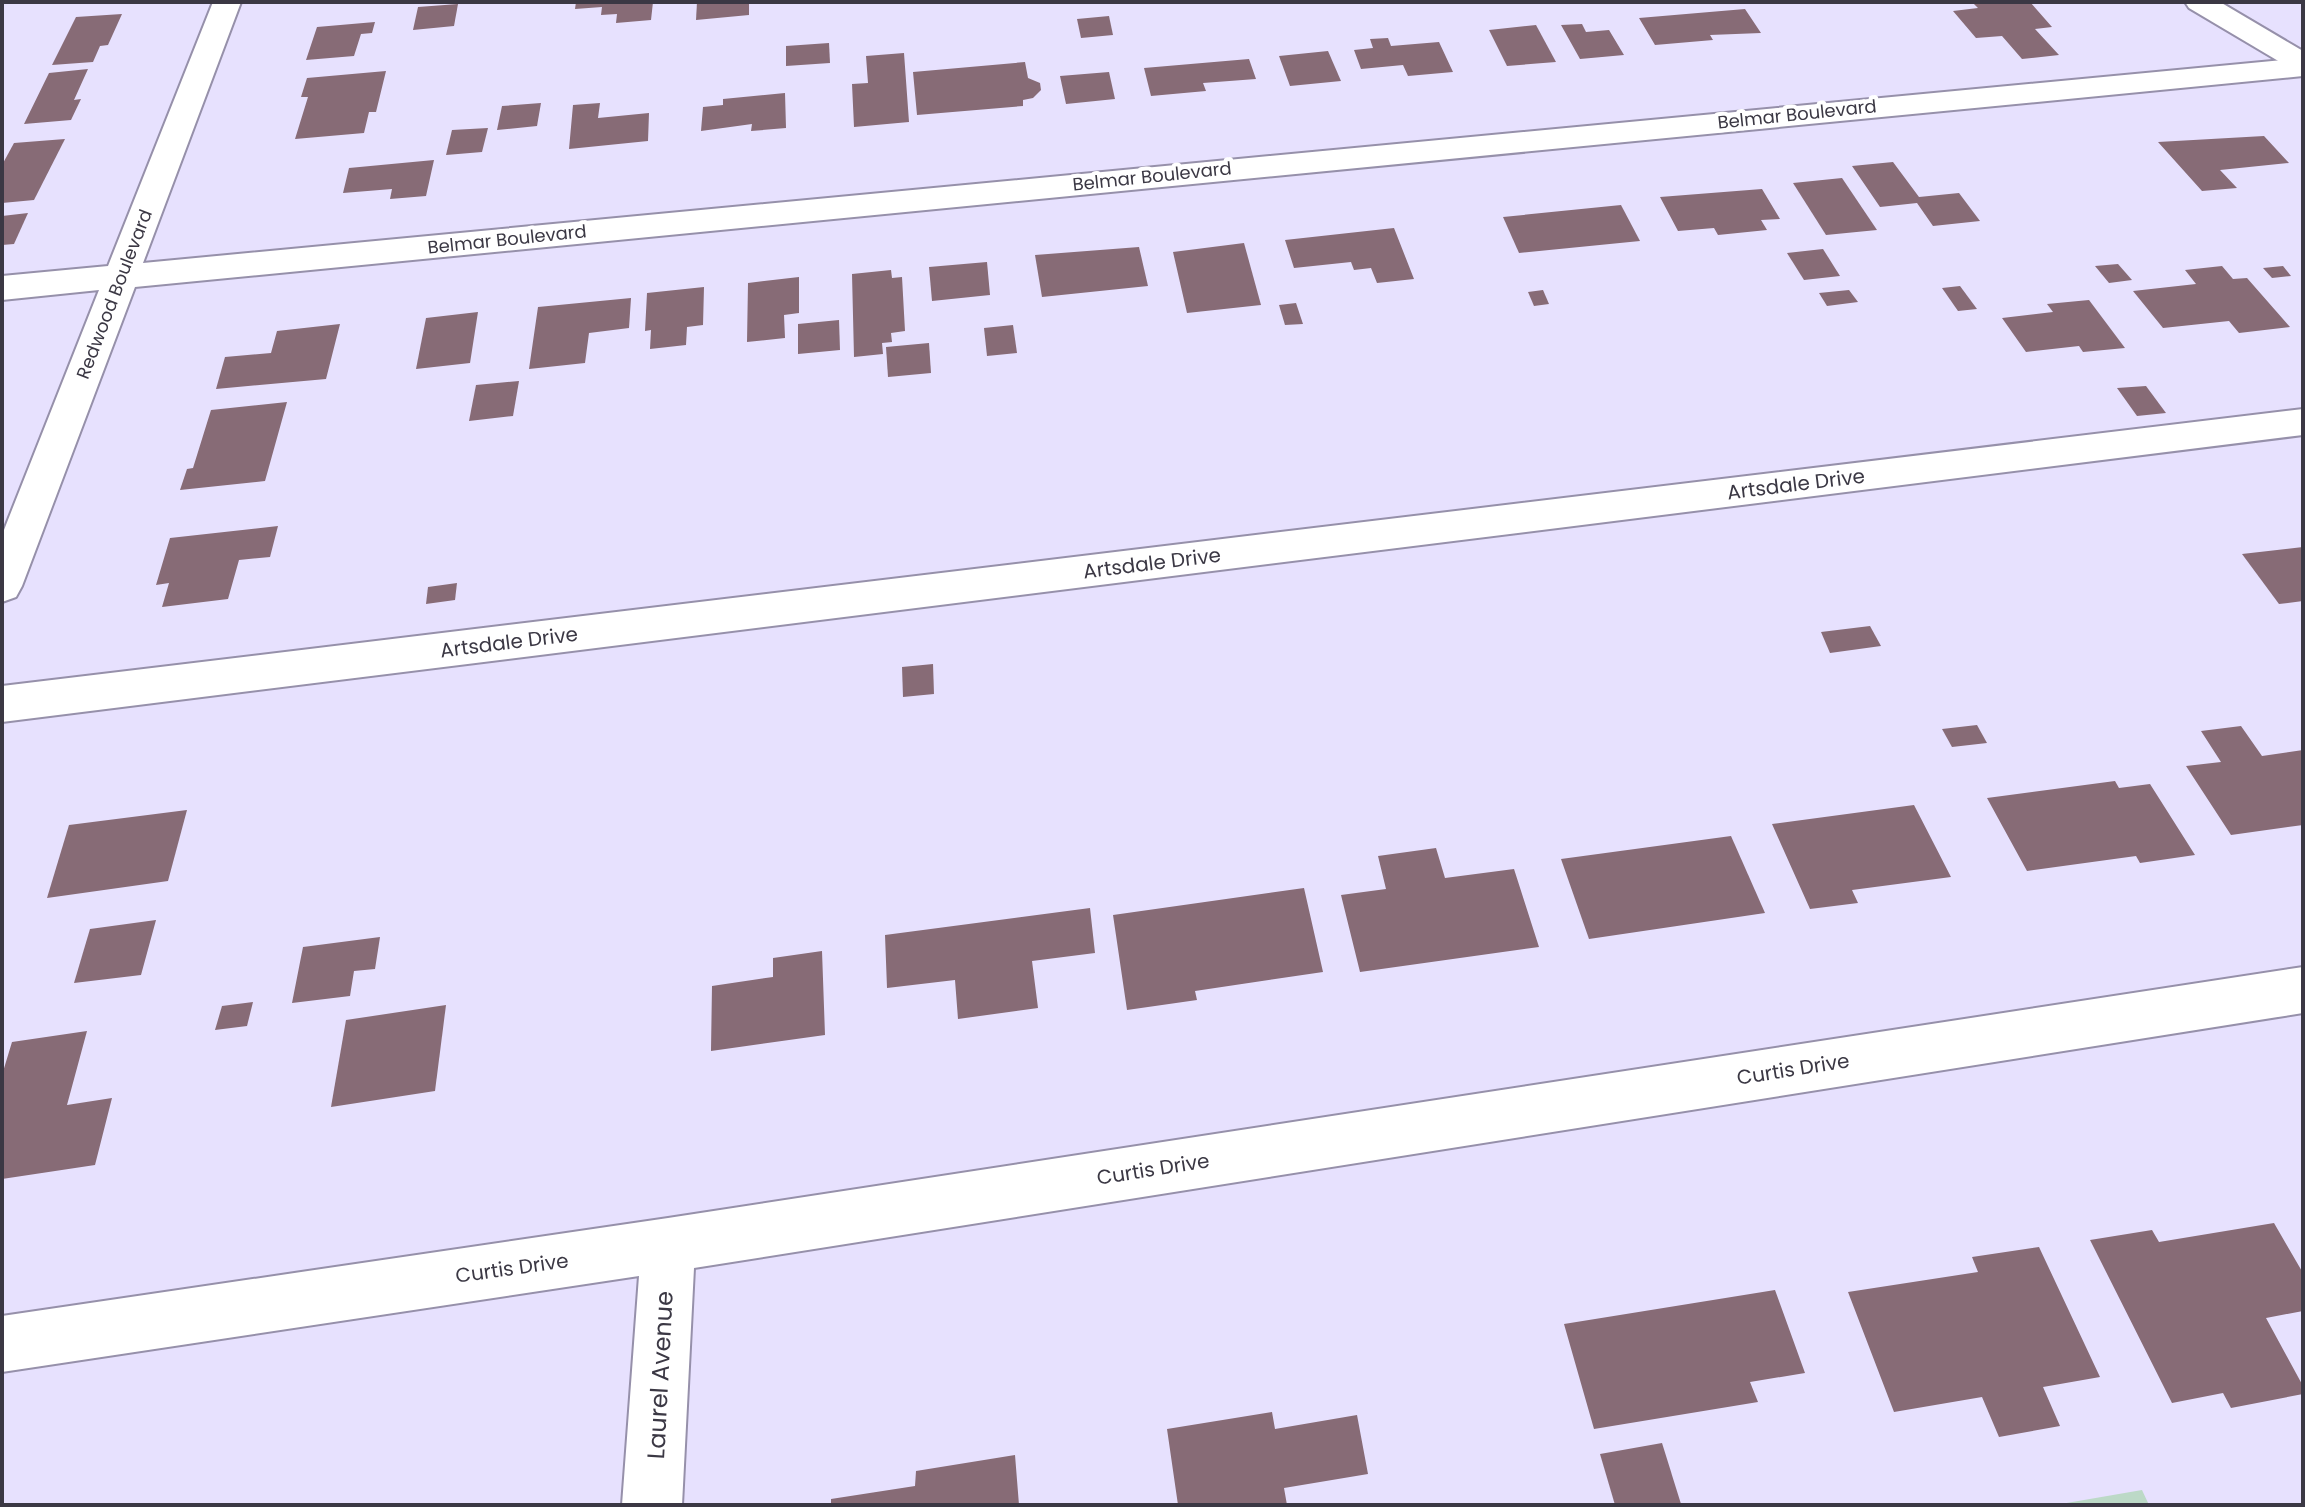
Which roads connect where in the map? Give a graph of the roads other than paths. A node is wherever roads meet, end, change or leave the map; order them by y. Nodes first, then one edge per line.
1 (227, 2) edge
2 (2199, 2) edge
3 (2303, 65) edge
4 (121, 276) junction
5 (2, 288) edge
6 (2303, 422) edge
7 (2, 586) edge
8 (2, 704) edge
9 (2303, 990) edge
10 (668, 1245) junction
11 (2, 1344) edge
12 (652, 1505) edge

1 - 4 street, Redwood Boulevard
2 - 3 street
3 - 4 street, Belmar Boulevard
4 - 5 street, Belmar Boulevard
4 - 7 street, Redwood Boulevard
6 - 8 street, Artsdale Drive
9 - 10 street, Curtis Drive
10 - 11 street, Curtis Drive
10 - 12 street, Laurel Avenue

